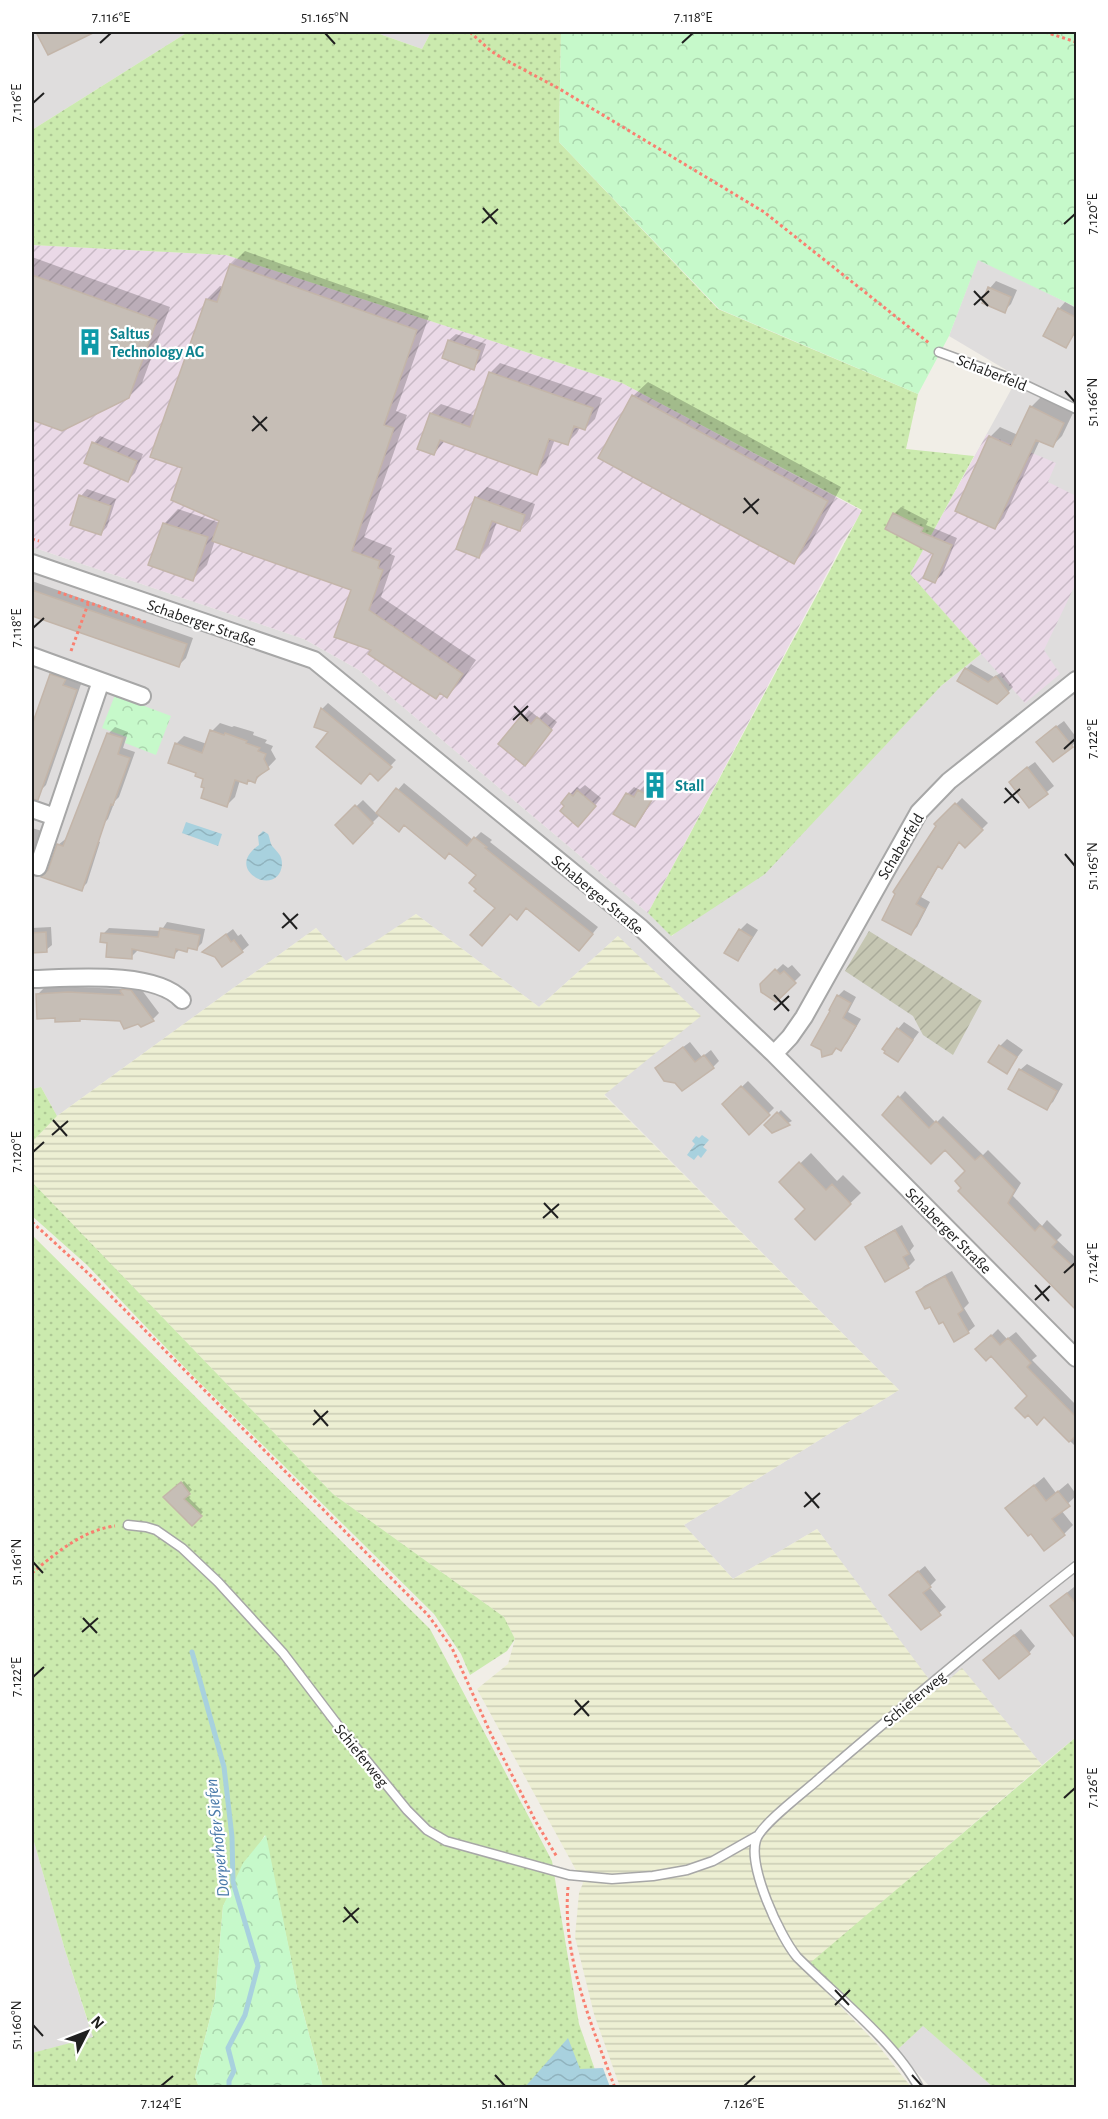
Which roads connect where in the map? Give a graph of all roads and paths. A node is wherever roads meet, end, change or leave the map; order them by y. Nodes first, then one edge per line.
1 (470, 32) edge
2 (1045, 32) edge
3 (1077, 42) edge
4 (939, 352) joint
5 (1077, 409) edge
6 (32, 539) edge
7 (39, 541) dead end
8 (32, 563) edge
9 (50, 589) dead end
10 (88, 604) junction
11 (153, 625) dead end
12 (32, 656) edge
13 (65, 667) junction
14 (1077, 680) edge
15 (101, 681) junction
16 (142, 696) dead end
17 (32, 808) edge
18 (55, 817) junction
19 (38, 867) dead end
20 (32, 979) edge
21 (182, 1000) dead end
22 (774, 1054) junction
23 (32, 1222) edge
24 (1077, 1358) edge
25 (128, 1525) joint
26 (1077, 1566) edge
27 (32, 1573) edge
28 (757, 1836) junction
29 (569, 1875) junction
30 (615, 2088) edge
31 (919, 2088) edge

1 - 4 path
2 - 3 path
4 - 5 lane, Schaberfeld
6 - 7 path
8 - 22 street, Schaberger Straße
9 - 10 path
10 - 11 path
10 - 13 path
12 - 13 street
13 - 15 street
14 - 22 street, Schaberfeld
15 - 16 street
15 - 18 street
17 - 18 street
18 - 19 street
20 - 21 street
22 - 24 street, Schaberger Straße
23 - 29 path
25 - 27 path
25 - 29 lane, Schieferweg
26 - 28 lane, Schieferweg
28 - 29 lane, Schieferweg
28 - 31 lane
29 - 30 path

